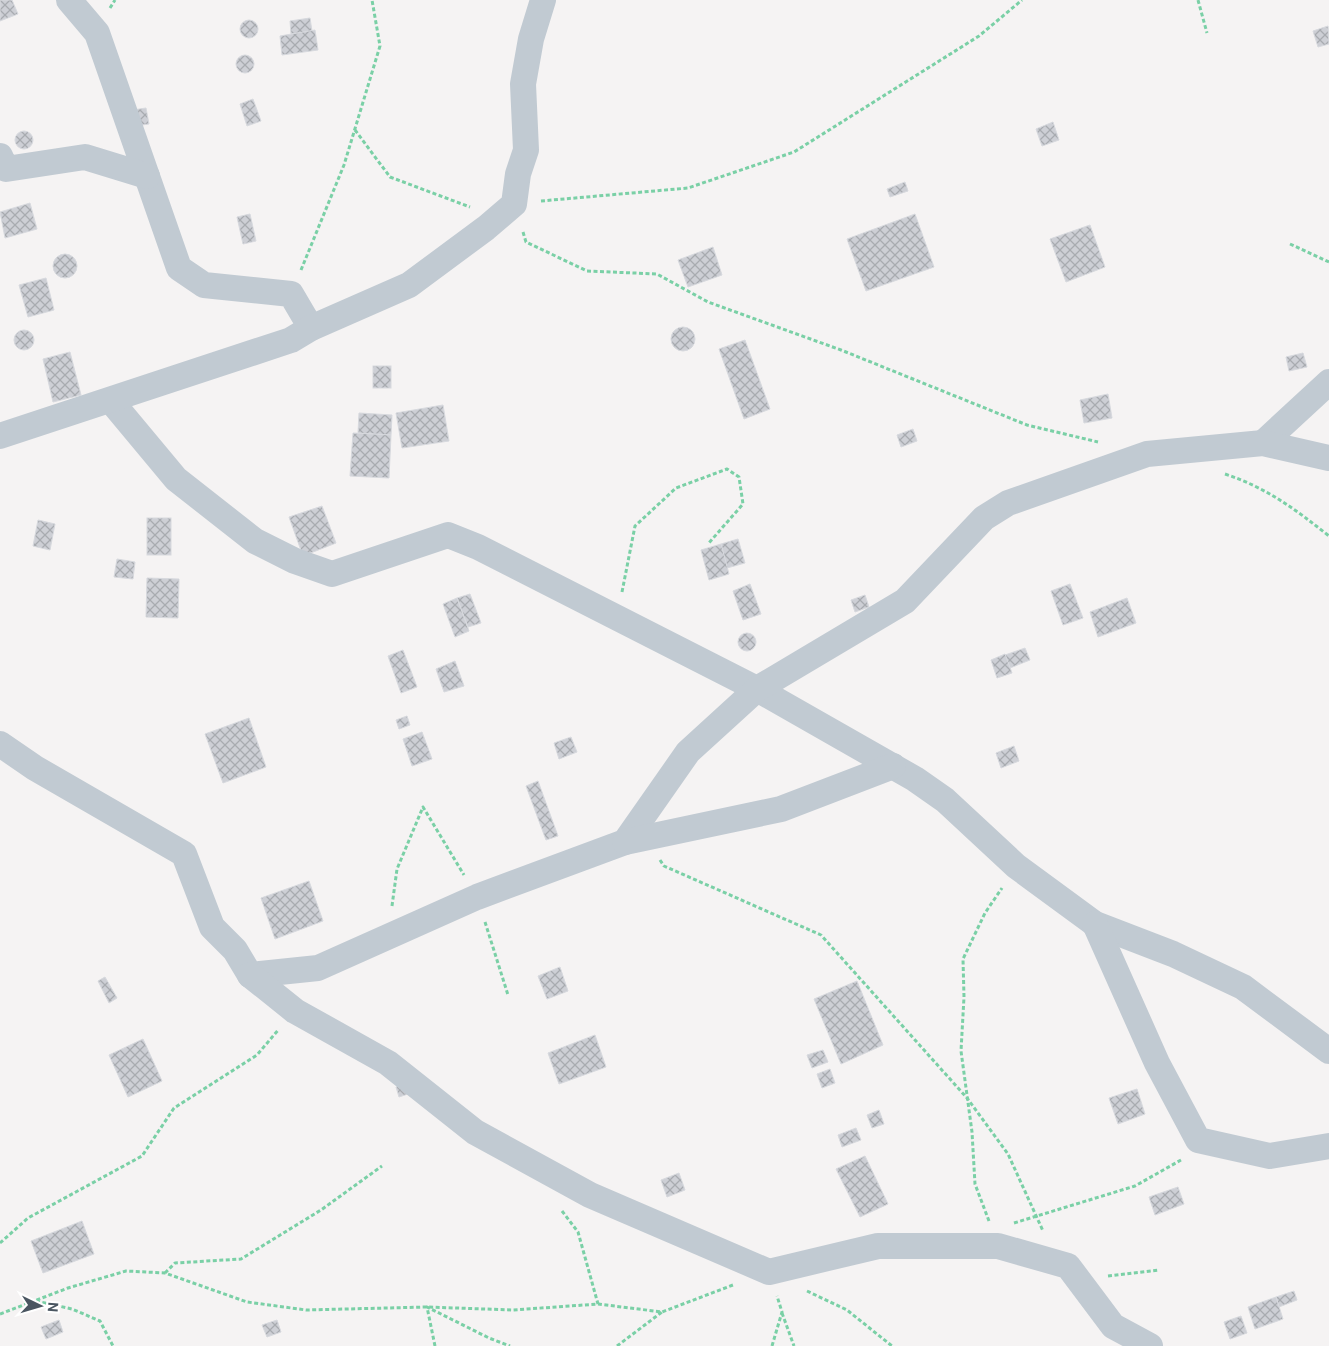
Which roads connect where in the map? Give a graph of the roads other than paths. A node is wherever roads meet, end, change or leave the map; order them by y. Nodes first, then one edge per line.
1 (69, 0) edge
2 (543, 0) edge
3 (0, 156) edge
4 (147, 176) junction
5 (311, 328) junction
6 (1329, 382) edge
7 (111, 401) junction
8 (0, 436) edge
9 (1263, 443) junction
10 (1329, 458) edge
11 (757, 689) junction
12 (0, 744) edge
13 (893, 766) junction
14 (635, 840) junction
15 (1096, 924) junction
16 (250, 975) junction
17 (1329, 1051) edge
18 (1329, 1146) edge
19 (1150, 1346) edge

1 - 4 street
2 - 5 street
3 - 4 street
4 - 5 street
5 - 7 street
6 - 9 street
7 - 8 street
7 - 11 street
9 - 10 street
9 - 11 street
11 - 13 street
11 - 14 street
12 - 16 street
13 - 14 street
13 - 15 street
14 - 16 street
15 - 17 street
15 - 18 street
16 - 19 street

